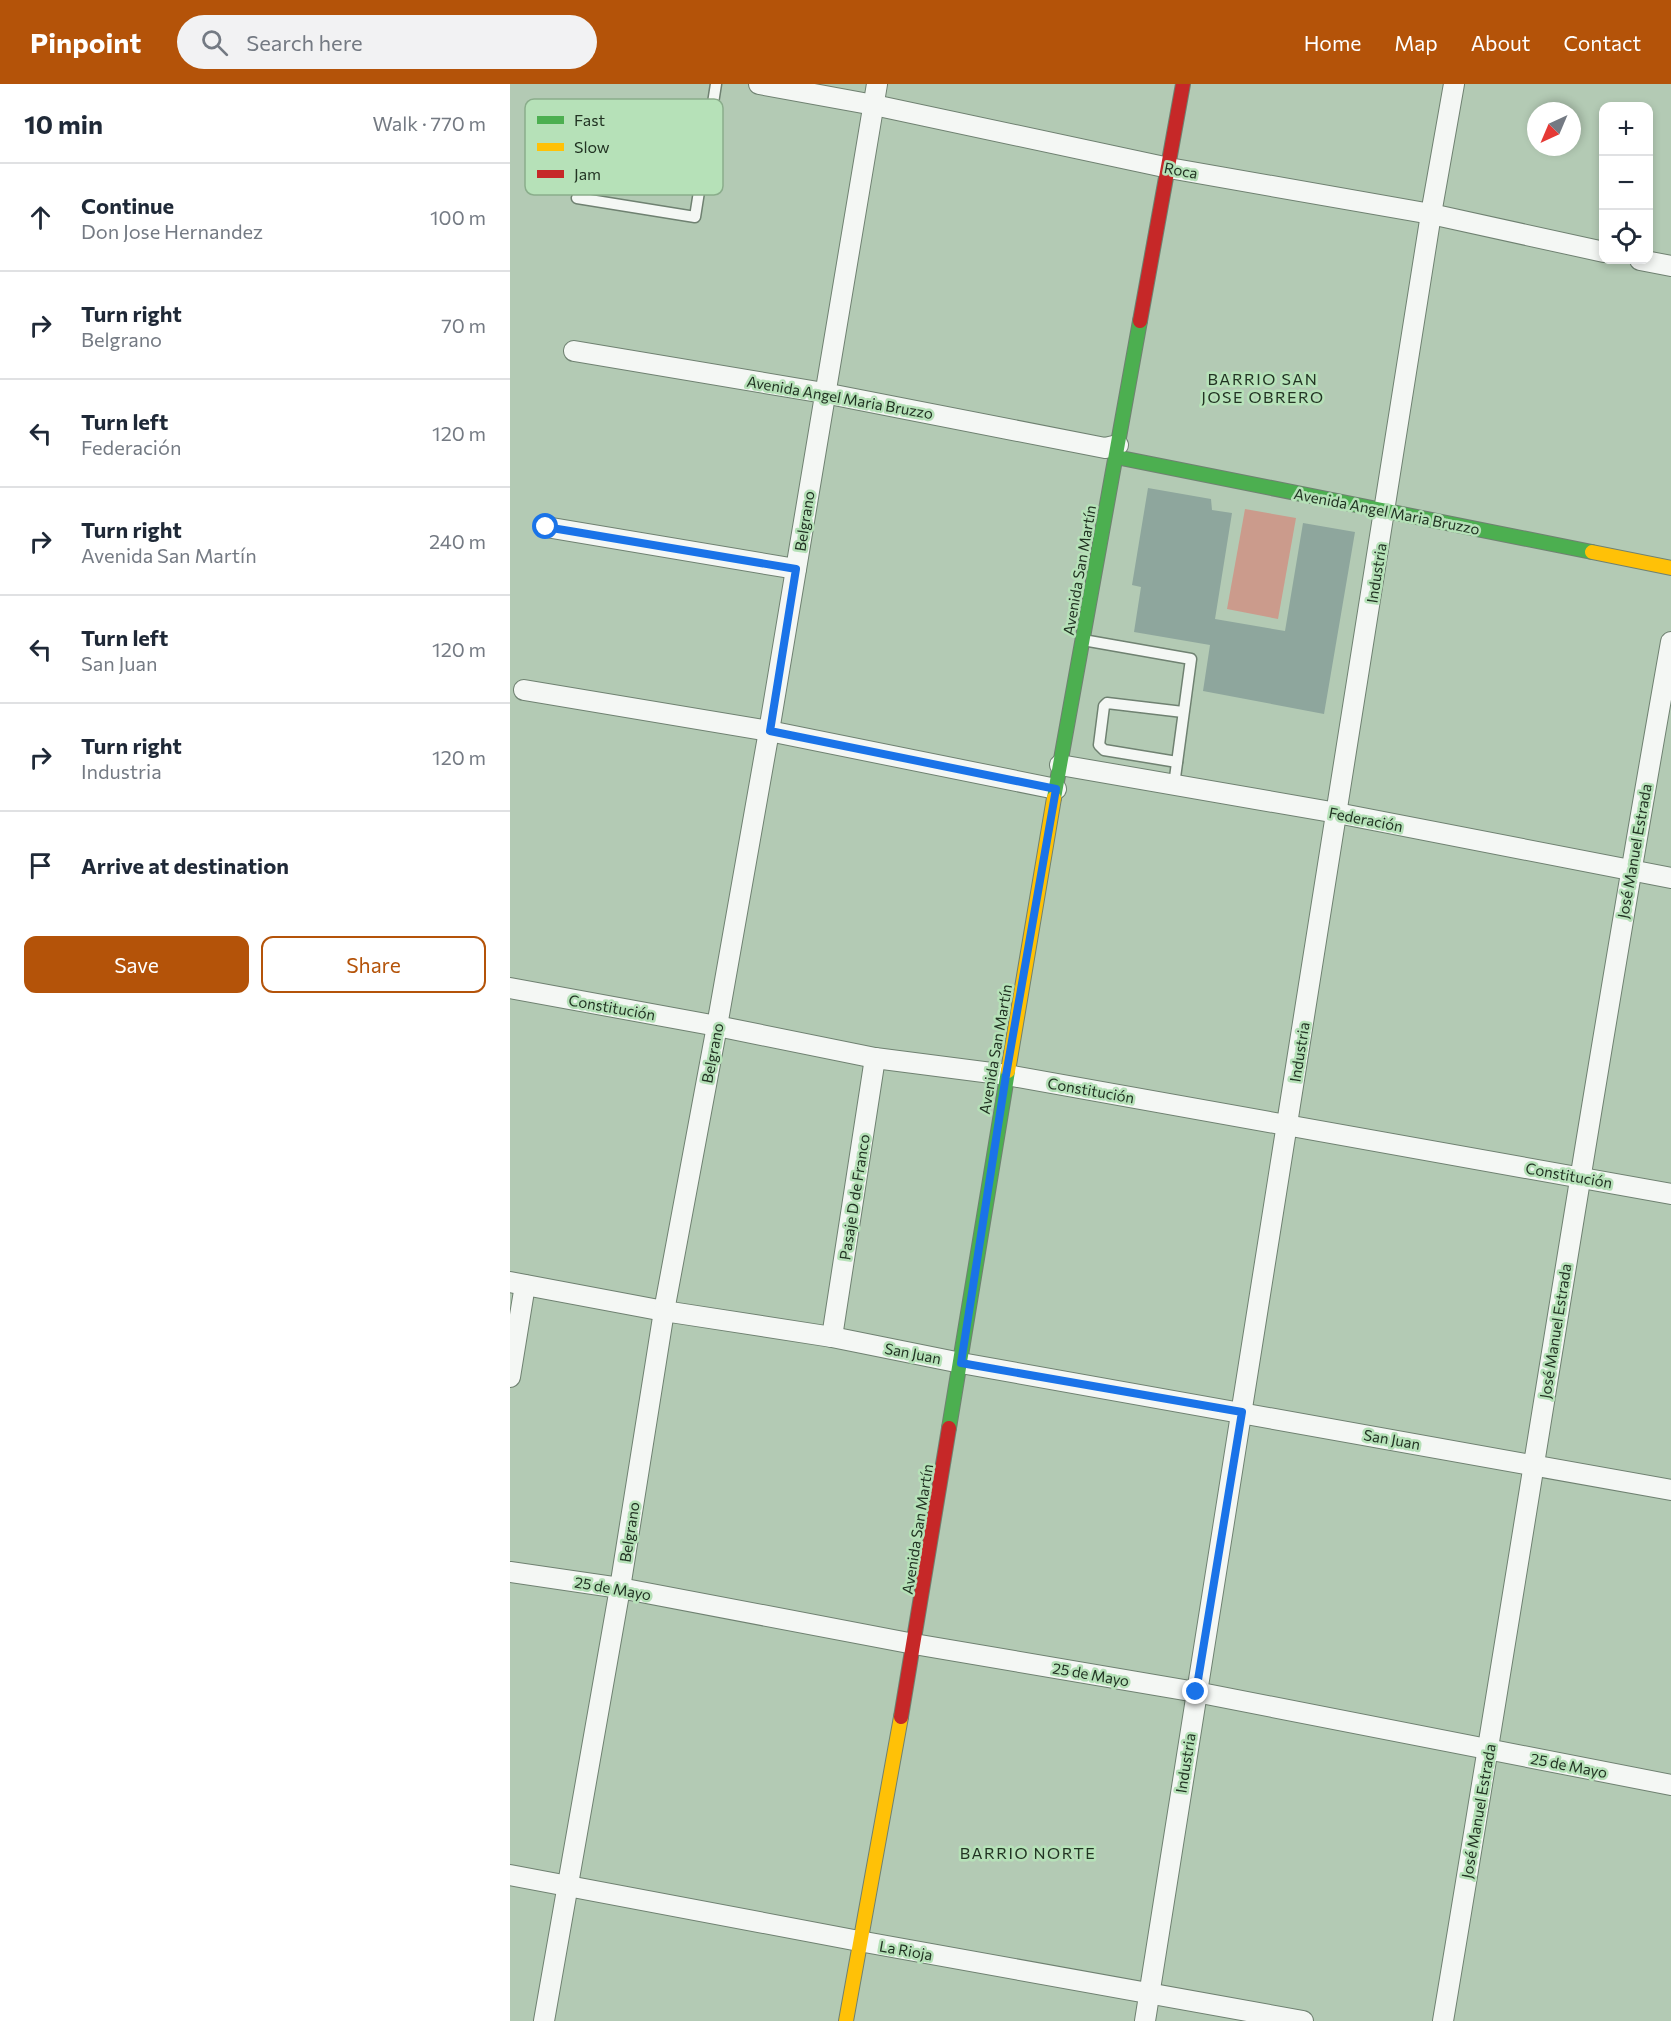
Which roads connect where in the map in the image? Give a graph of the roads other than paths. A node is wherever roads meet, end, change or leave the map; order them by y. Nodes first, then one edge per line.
1 (716, 84) edge
2 (759, 84) edge
3 (877, 84) edge
4 (1183, 84) edge
5 (1454, 84) edge
6 (714, 99) edge
7 (874, 105) junction
8 (1169, 168) junction
9 (699, 195) edge
10 (577, 198) dead end
11 (1431, 214) junction
12 (1599, 251) edge
13 (1653, 262) edge
14 (1671, 266) edge
15 (574, 351) dead end
16 (824, 393) junction
17 (1113, 450) junction
18 (1386, 505) junction
19 (546, 527) dead end
20 (1671, 556) edge
21 (1671, 568) edge
22 (796, 569) junction
23 (1083, 640) junction
24 (1671, 642) edge
25 (524, 690) dead end
26 (1183, 712) junction
27 (770, 731) junction
28 (1177, 762) junction
29 (1060, 765) junction
30 (1174, 785) junction
31 (1056, 789) junction
32 (1337, 813) junction
33 (1630, 870) junction
34 (1671, 878) edge
35 (510, 988) edge
36 (717, 1026) junction
37 (875, 1058) junction
38 (1006, 1075) junction
39 (1288, 1125) junction
40 (1580, 1177) junction
41 (1671, 1194) edge
42 (517, 1284) edge
43 (664, 1311) junction
44 (832, 1337) junction
45 (961, 1363) junction
46 (510, 1377) edge
47 (1242, 1412) junction
48 (1533, 1464) junction
49 (1671, 1490) edge
50 (510, 1572) edge
51 (620, 1588) junction
52 (915, 1644) junction
53 (1196, 1692) junction
54 (1489, 1749) junction
55 (1671, 1785) edge
56 (510, 1875) edge
57 (567, 1886) junction
58 (859, 1941) junction
59 (1149, 1993) junction
60 (544, 2021) edge
61 (846, 2021) edge
62 (1144, 2021) edge
63 (1303, 2021) edge
64 (1443, 2021) edge

1 - 6 lane
2 - 7 street, Roca
3 - 7 street, Belgrano
4 - 8 street, Avenida San Martín
5 - 11 street, Industria
7 - 8 street, Roca
7 - 16 street, Belgrano
8 - 11 street, Roca
8 - 17 street, Avenida San Martín
9 - 10 lane
11 - 12 street, Roca
11 - 18 street, Industria
13 - 14 street
15 - 16 street, Avenida Angel Maria Bruzzo
16 - 17 street, Avenida Angel Maria Bruzzo
16 - 22 street, Belgrano
17 - 18 street, Avenida Angel Maria Bruzzo
17 - 23 street, Avenida San Martín
18 - 20 street, Avenida Angel Maria Bruzzo
18 - 21 street, Avenida Angel Maria Bruzzo
18 - 32 street, Industria
19 - 22 street
22 - 27 street, Belgrano
23 - 26 lane
23 - 29 street, Avenida San Martín
24 - 33 street, José Manuel Estrada
25 - 27 street
26 - 28 lane
26 - 28 lane
27 - 31 street
27 - 36 street, Belgrano
28 - 30 lane
29 - 30 street, Federación
29 - 31 street, Avenida San Martín
30 - 32 street, Federación
31 - 38 street, Avenida San Martín
32 - 33 street, Federación
32 - 39 street, Industria
33 - 34 street, Federación
33 - 40 street, José Manuel Estrada
35 - 36 street, Constitución
36 - 37 street, Constitución
36 - 43 street, Belgrano
37 - 38 street, Constitución
37 - 44 street, Pasaje D de Franco
38 - 39 street, Constitución
38 - 45 street, Avenida San Martín
39 - 40 street, Constitución
39 - 47 street, Industria
40 - 41 street, Constitución
40 - 48 street, José Manuel Estrada
42 - 43 street, San Juan
42 - 46 street
43 - 44 street, San Juan
43 - 51 street, Belgrano
44 - 45 street, San Juan
45 - 47 street, San Juan
45 - 52 street, Avenida San Martín
47 - 48 street, San Juan
47 - 53 street, Industria
48 - 49 street, San Juan
48 - 54 street, José Manuel Estrada
50 - 51 street, 25 de Mayo
51 - 52 street, 25 de Mayo
51 - 57 street, Belgrano
52 - 53 street, 25 de Mayo
52 - 58 street, Avenida San Martín
53 - 54 street, 25 de Mayo
53 - 59 street, Industria
54 - 55 street, 25 de Mayo
54 - 64 street, José Manuel Estrada
56 - 57 street, La Rioja
57 - 58 street, La Rioja
57 - 60 street, Belgrano
58 - 59 street, La Rioja
58 - 61 street, Avenida San Martín
59 - 62 street, Industria
59 - 63 street, La Rioja

